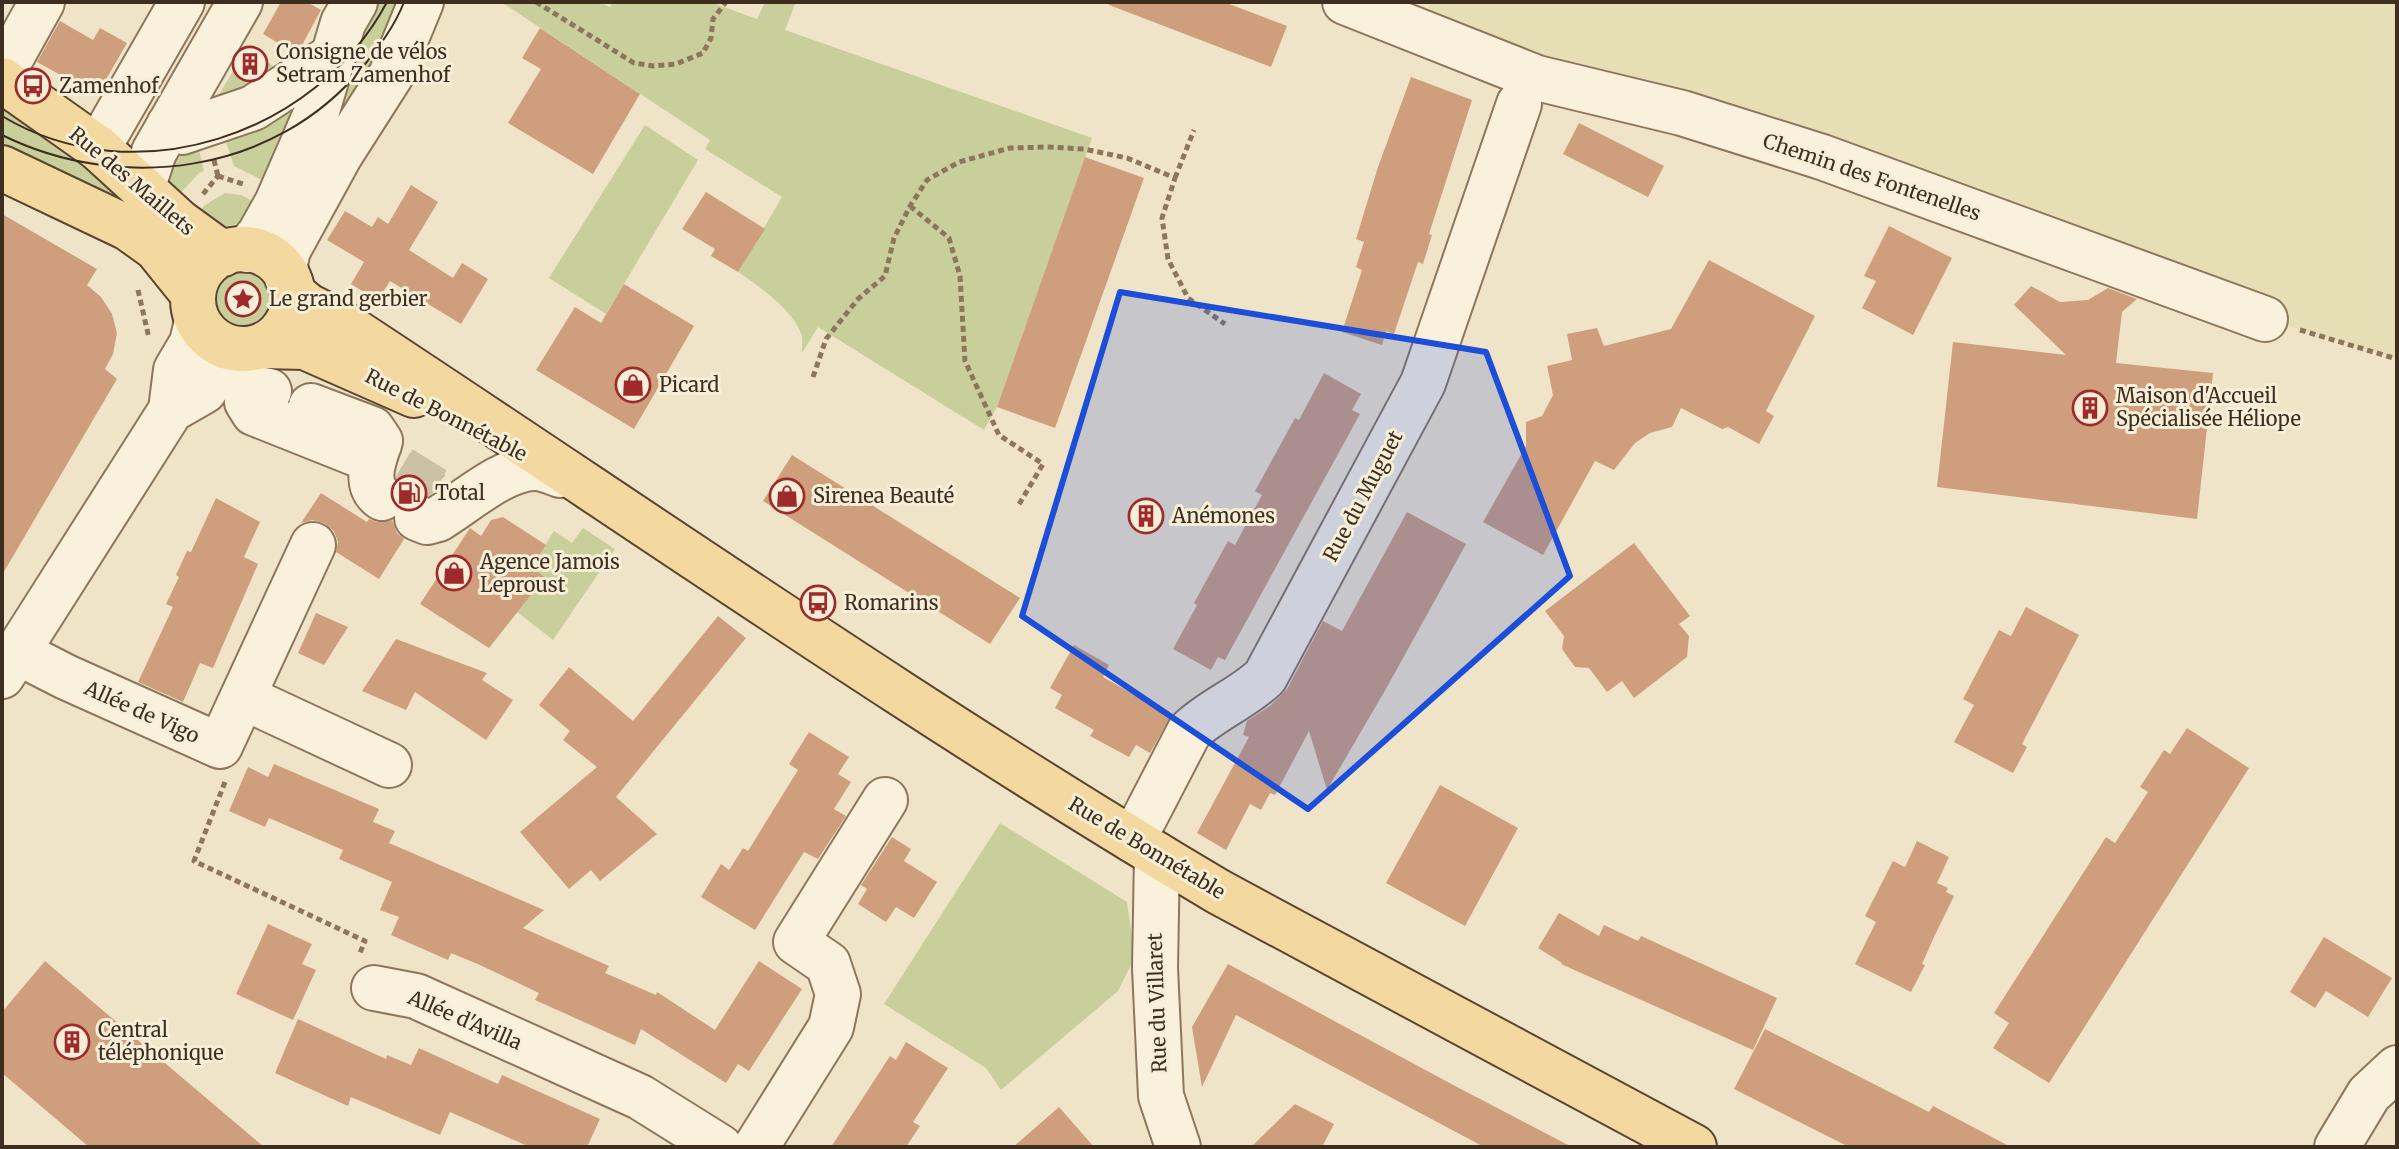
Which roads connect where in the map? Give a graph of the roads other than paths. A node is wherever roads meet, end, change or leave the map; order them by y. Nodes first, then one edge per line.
1 (42, 2) edge
2 (182, 2) edge
3 (240, 2) edge
4 (355, 2) edge
5 (421, 2) edge
6 (1345, 2) edge
7 (333, 56) junction
8 (2, 77) edge
9 (1519, 104) dead end
10 (169, 125) junction
11 (98, 148) junction
12 (2, 168) edge
13 (142, 189) junction
14 (234, 252) junction
15 (290, 286) junction
16 (195, 307) junction
17 (2265, 319) road end
18 (251, 347) junction
19 (370, 376) junction
20 (269, 391) dead end
21 (311, 406) dead end
22 (171, 410) junction
23 (434, 476) junction
24 (622, 510) junction
25 (313, 545) dead end
26 (9, 664) edge
27 (243, 697) junction
28 (389, 765) dead end
29 (885, 800) dead end
30 (1145, 848) junction
31 (374, 988) road end
32 (2397, 1068) edge
33 (720, 1147) edge
34 (756, 1147) edge
35 (1178, 1147) edge
36 (1694, 1147) edge
37 (2337, 1147) edge

1 - 8 street
2 - 11 street
3 - 10 street
4 - 7 street
5 - 15 street
6 - 17 street, Chemin des Fontenelles
7 - 10 street
7 - 14 street
8 - 11 main road, Rue des Maillets
9 - 30 street, Rue du Muguet
10 - 13 street
11 - 13 main road, Rue des Maillets
12 - 16 main road, Rue des Maillets
13 - 14 main road, Rue des Maillets
14 - 15 main road
14 - 16 main road
15 - 18 main road
15 - 23 main road, Rue de Bonnétable
16 - 18 main road
16 - 22 street
18 - 19 main road, Rue de Bonnétable
18 - 22 street
19 - 23 street
19 - 23 main road, Rue de Bonnétable
20 - 23 street
21 - 23 street
22 - 26 street
23 - 24 main road, Rue de Bonnétable
23 - 24 main road, Rue de Bonnétable
24 - 30 main road, Rue de Bonnétable
25 - 27 street, Allée de Vigo
26 - 27 street, Allée de Vigo
27 - 28 street
29 - 34 street
30 - 35 street, Rue du Villaret
30 - 36 main road, Rue de Bonnétable
31 - 33 street, Allée d'Avilla
32 - 37 street

